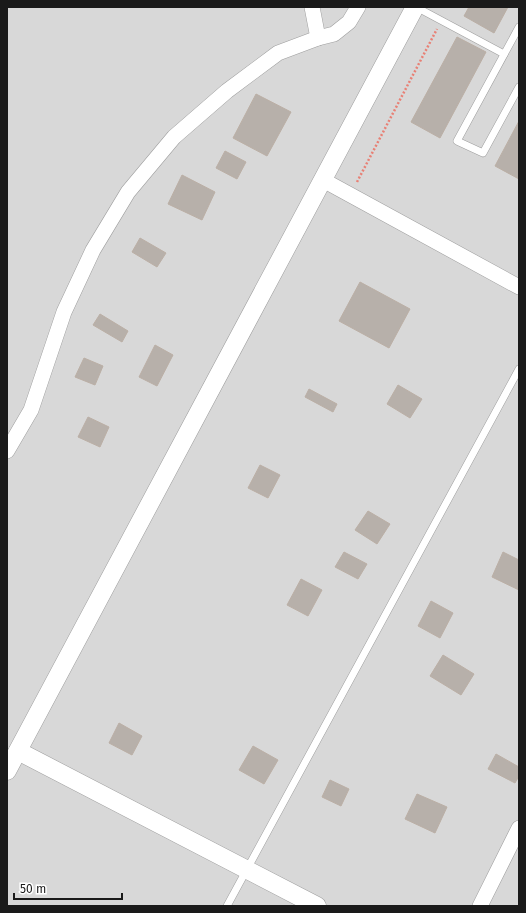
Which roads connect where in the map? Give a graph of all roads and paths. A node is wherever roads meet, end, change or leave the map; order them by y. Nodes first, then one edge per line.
1 (312, 7) edge
2 (358, 7) edge
3 (415, 7) edge
4 (441, 20) junction
5 (519, 27) edge
6 (318, 38) junction
7 (504, 54) junction
8 (519, 87) edge
9 (323, 180) junction
10 (350, 195) junction
11 (519, 287) edge
12 (519, 369) edge
13 (7, 451) edge
14 (18, 751) junction
15 (7, 771) edge
16 (519, 828) edge
17 (247, 869) junction
18 (227, 906) edge
19 (317, 906) edge
20 (480, 906) edge

1 - 6 street
2 - 6 street
3 - 4 lane
3 - 9 street
4 - 7 lane
4 - 10 path
5 - 7 lane
6 - 13 street
7 - 8 lane
9 - 10 street
9 - 14 street
10 - 11 street
12 - 17 lane
14 - 15 street
14 - 17 street
16 - 20 street
17 - 18 lane
17 - 19 street

